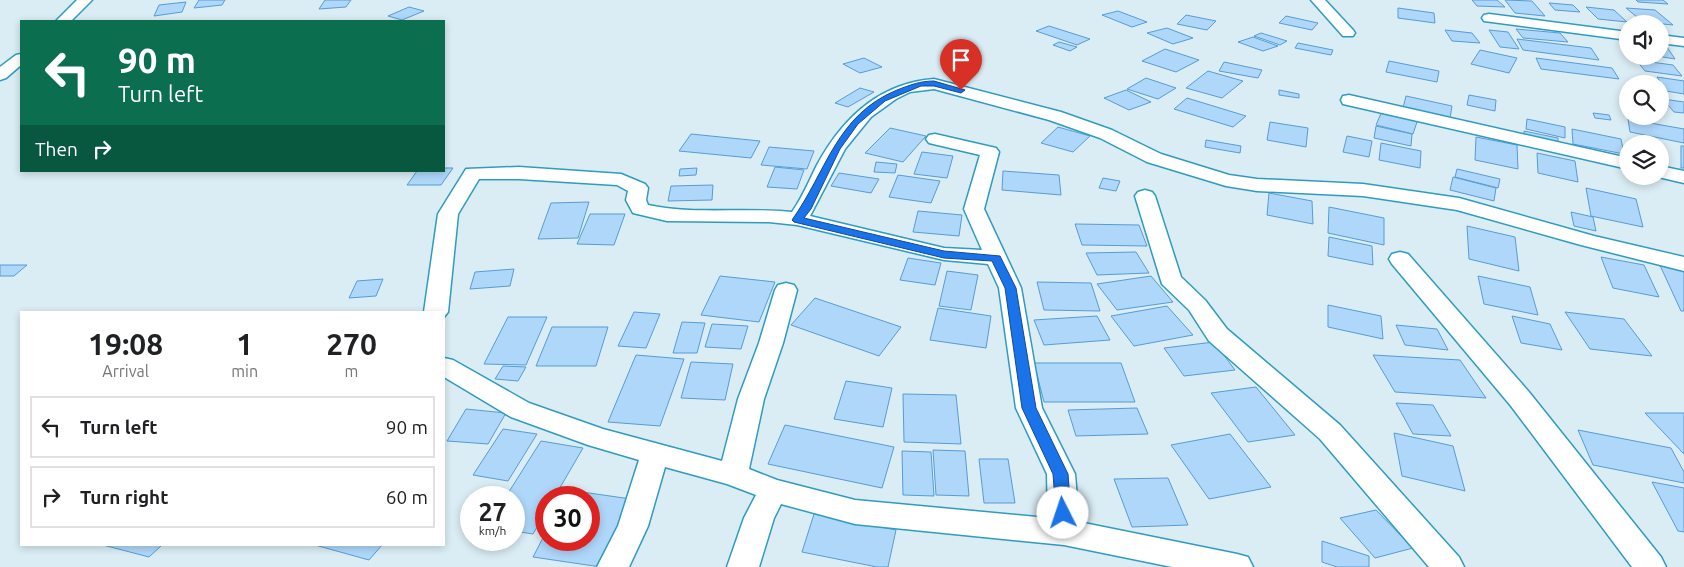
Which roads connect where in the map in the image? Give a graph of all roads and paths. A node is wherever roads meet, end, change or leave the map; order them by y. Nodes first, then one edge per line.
1 (85, 0) edge
2 (1318, 0) edge
3 (1489, 18) dead end
4 (64, 20) edge
5 (1348, 34) dead end
6 (1619, 35) edge
7 (1669, 40) edge
8 (1684, 42) edge
9 (20, 59) edge
10 (0, 74) edge
11 (1349, 100) dead end
12 (935, 139) dead end
13 (1619, 162) edge
14 (1669, 174) edge
15 (1684, 177) edge
16 (1145, 196) dead end
17 (798, 220) junction
18 (996, 258) junction
19 (1400, 259) dead end
20 (1684, 264) edge
21 (786, 290) dead end
22 (436, 311) edge
23 (445, 367) edge
24 (655, 455) junction
25 (733, 476) junction
26 (773, 490) junction
27 (1064, 532) junction
28 (613, 567) edge
29 (743, 567) edge
30 (1237, 567) edge
31 (1448, 567) edge
32 (1650, 567) edge

1 - 4 street
2 - 5 street
3 - 6 street
7 - 8 street
9 - 10 street
11 - 13 street
12 - 18 street
14 - 15 street
16 - 31 street
17 - 18 street
17 - 20 street
17 - 22 street
18 - 27 street
19 - 32 street
21 - 25 street
23 - 24 street
24 - 25 street
24 - 28 street
25 - 26 street
26 - 27 street
26 - 29 street
27 - 30 street

